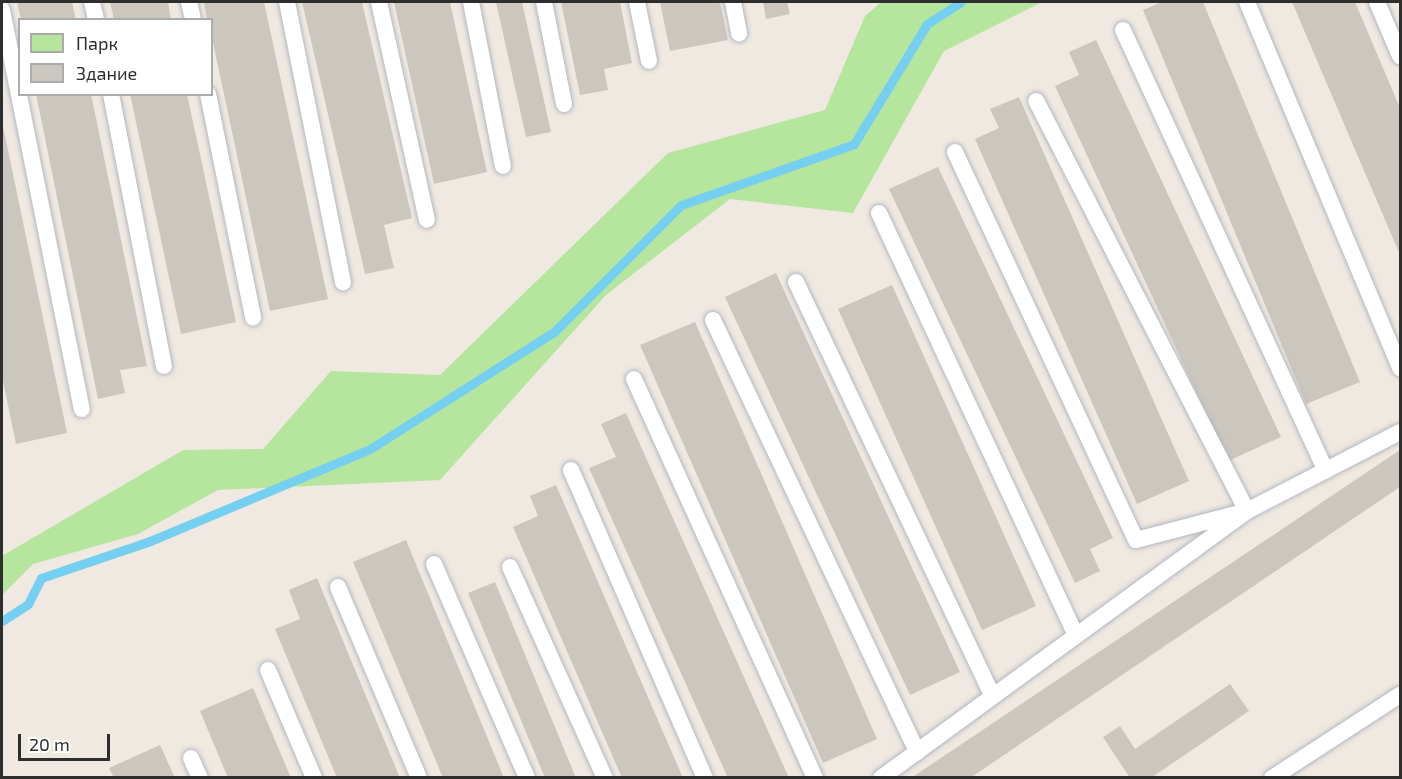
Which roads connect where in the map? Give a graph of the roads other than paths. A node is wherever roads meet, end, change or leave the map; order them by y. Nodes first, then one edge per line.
1 (93, 2) edge
2 (189, 2) edge
3 (287, 2) edge
4 (379, 2) edge
5 (471, 2) edge
6 (544, 2) edge
7 (637, 2) edge
8 (733, 2) edge
9 (1247, 2) edge
10 (1377, 2) edge
11 (2, 10) edge
12 (96, 18) edge
13 (193, 18) edge
14 (1123, 30) dead end
15 (739, 33) dead end
16 (1401, 56) edge
17 (649, 61) dead end
18 (18, 90) edge
19 (19, 96) edge
20 (111, 96) edge
21 (208, 96) edge
22 (1036, 101) dead end
23 (564, 104) dead end
24 (955, 152) dead end
25 (503, 166) dead end
26 (879, 213) dead end
27 (427, 220) dead end
28 (343, 282) dead end
29 (796, 282) dead end
30 (253, 318) dead end
31 (713, 320) dead end
32 (164, 366) dead end
33 (1401, 368) edge
34 (634, 379) dead end
35 (82, 409) dead end
36 (1401, 432) edge
37 (571, 470) dead end
38 (1326, 471) junction
39 (1247, 511) junction
40 (434, 564) dead end
41 (510, 567) dead end
42 (338, 587) dead end
43 (1076, 635) junction
44 (268, 670) dead end
45 (1401, 695) edge
46 (993, 696) junction
47 (916, 752) junction
48 (191, 758) dead end
49 (200, 777) edge
50 (314, 777) edge
51 (419, 777) edge
52 (527, 777) edge
53 (605, 777) edge
54 (705, 777) edge
55 (815, 777) edge
56 (881, 777) edge
57 (1272, 777) edge

1 - 12 lane
2 - 13 lane
3 - 28 lane
4 - 27 lane
5 - 25 lane
6 - 23 lane
7 - 17 lane
8 - 15 lane
9 - 33 lane
10 - 16 lane
11 - 18 lane
14 - 38 lane
19 - 35 lane
20 - 32 lane
21 - 30 lane
22 - 39 lane
24 - 39 lane
26 - 43 lane
29 - 46 lane
31 - 47 lane
34 - 55 lane
36 - 38 lane
37 - 54 lane
38 - 39 lane
39 - 43 lane
40 - 52 lane
41 - 53 lane
42 - 51 lane
43 - 46 lane
44 - 50 lane
45 - 57 lane
46 - 47 lane
47 - 56 lane
48 - 49 lane

